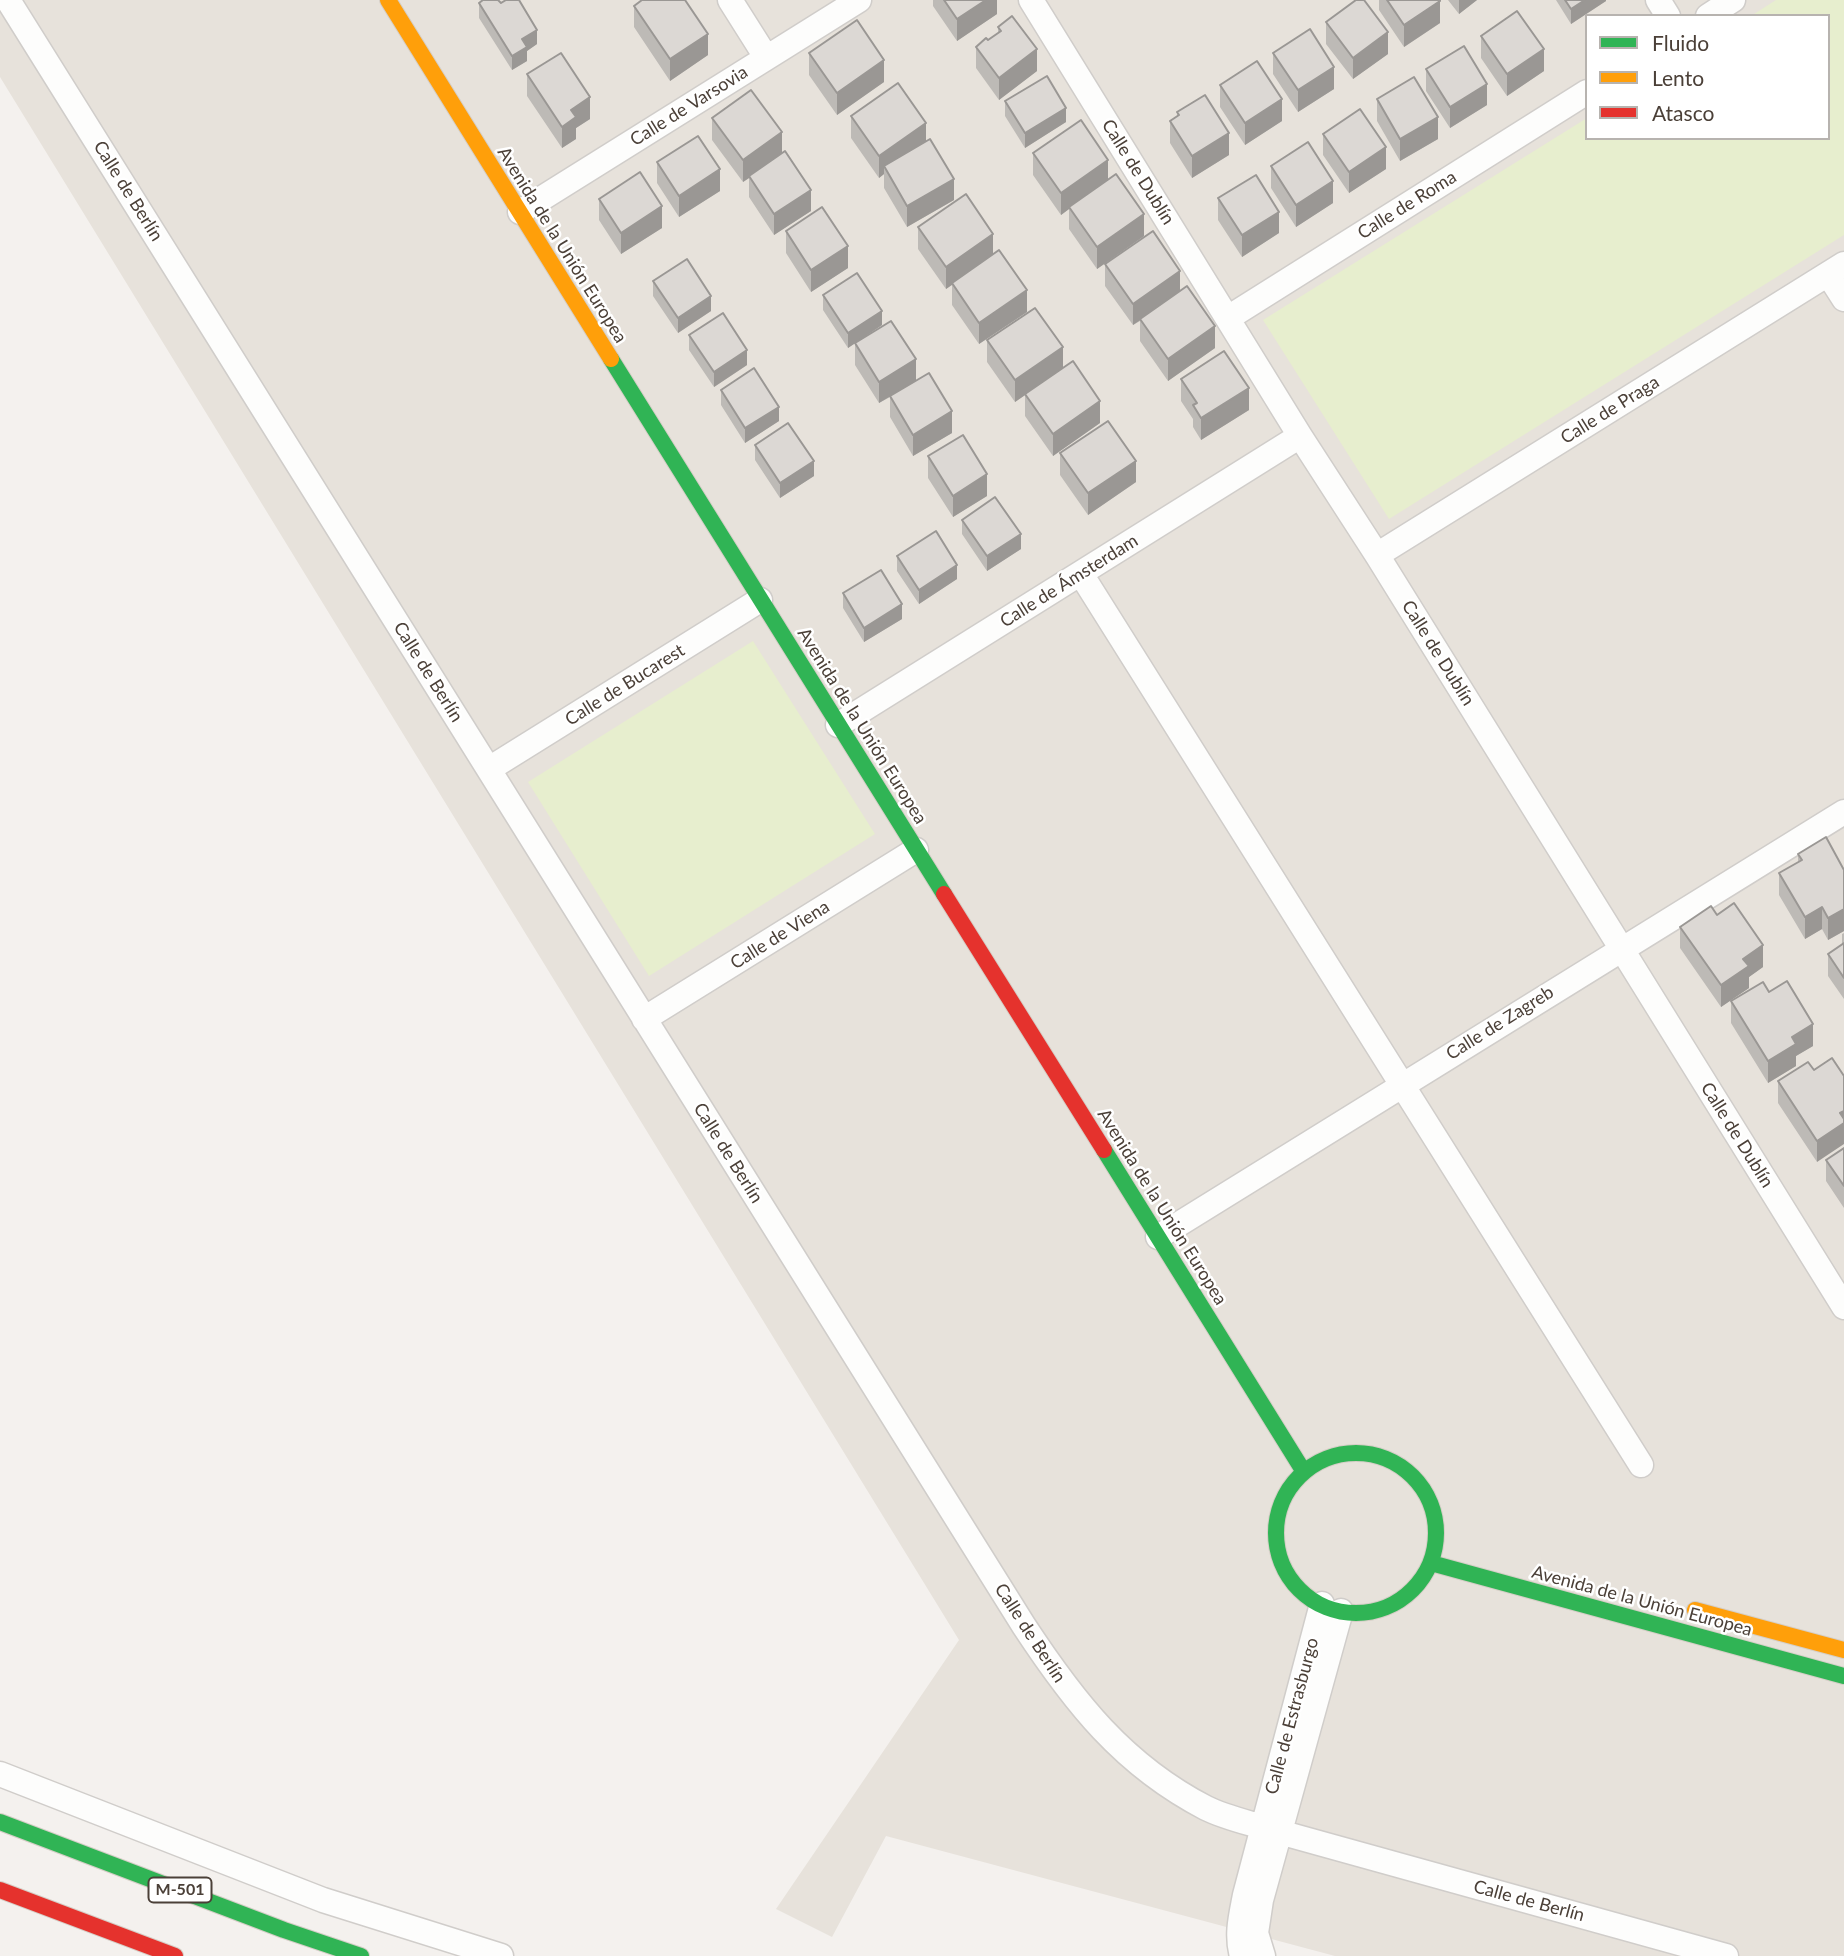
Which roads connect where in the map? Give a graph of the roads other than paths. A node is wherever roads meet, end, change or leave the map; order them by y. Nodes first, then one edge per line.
1 (8, 0) edge
2 (388, 0) edge
3 (730, 0) edge
4 (859, 0) edge
5 (1031, 0) edge
6 (1734, 0) edge
7 (1711, 14) edge
8 (766, 58) junction
9 (1585, 93) edge
10 (532, 204) junction
11 (1836, 269) edge
12 (1844, 299) edge
13 (1228, 318) junction
14 (1300, 436) junction
15 (1377, 555) junction
16 (1081, 574) junction
17 (761, 600) junction
18 (852, 719) junction
19 (489, 769) junction
20 (1844, 812) edge
21 (916, 850) junction
22 (1621, 948) junction
23 (644, 1019) junction
24 (1402, 1084) junction
25 (1171, 1229) junction
26 (1844, 1307) edge
27 (1641, 1465) dead end
28 (1304, 1472) junction
29 (1431, 1563) junction
30 (1331, 1607) junction
31 (1686, 1608) dead end
32 (1844, 1650) edge
33 (1844, 1676) edge
34 (0, 1774) edge
35 (0, 1822) edge
36 (1272, 1830) junction
37 (0, 1890) edge
38 (174, 1956) edge
39 (361, 1956) edge
40 (501, 1956) edge
41 (1242, 1956) edge
42 (1263, 1956) edge
43 (1726, 1956) edge

1 - 19 street, Calle de Berlín
2 - 10 main road, Avenida de la Unión Europea
3 - 8 street
4 - 8 street, Calle de Varsovia
5 - 13 street, Calle de Dublín
6 - 7 street
8 - 10 street, Calle de Varsovia
9 - 13 street, Calle de Roma
10 - 17 main road, Avenida de la Unión Europea
11 - 12 street
11 - 15 street, Calle de Praga
13 - 14 street, Calle de Dublín
14 - 15 street, Calle de Dublín
14 - 16 street, Calle de Ámsterdam
15 - 22 street, Calle de Dublín
16 - 18 street, Calle de Ámsterdam
16 - 24 street
17 - 18 main road, Avenida de la Unión Europea
17 - 19 street, Calle de Bucarest
18 - 21 main road, Avenida de la Unión Europea
19 - 23 street, Calle de Berlín
20 - 22 street, Calle de Zagreb
21 - 23 street, Calle de Viena
21 - 25 main road, Avenida de la Unión Europea
22 - 24 street, Calle de Zagreb
22 - 26 street, Calle de Dublín
23 - 36 street, Calle de Berlín
24 - 25 street, Calle de Zagreb
24 - 27 street
25 - 28 main road, Avenida de la Unión Europea
28 - 29 main road
28 - 30 main road
29 - 30 main road
29 - 33 main road, Avenida de la Unión Europea
30 - 36 street, Calle de Estrasburgo
31 - 32 main road, Avenida de la Unión Europea
34 - 40 street
35 - 39 main road, M-501
36 - 41 street
36 - 42 street
36 - 43 street, Calle de Berlín
37 - 38 main road

